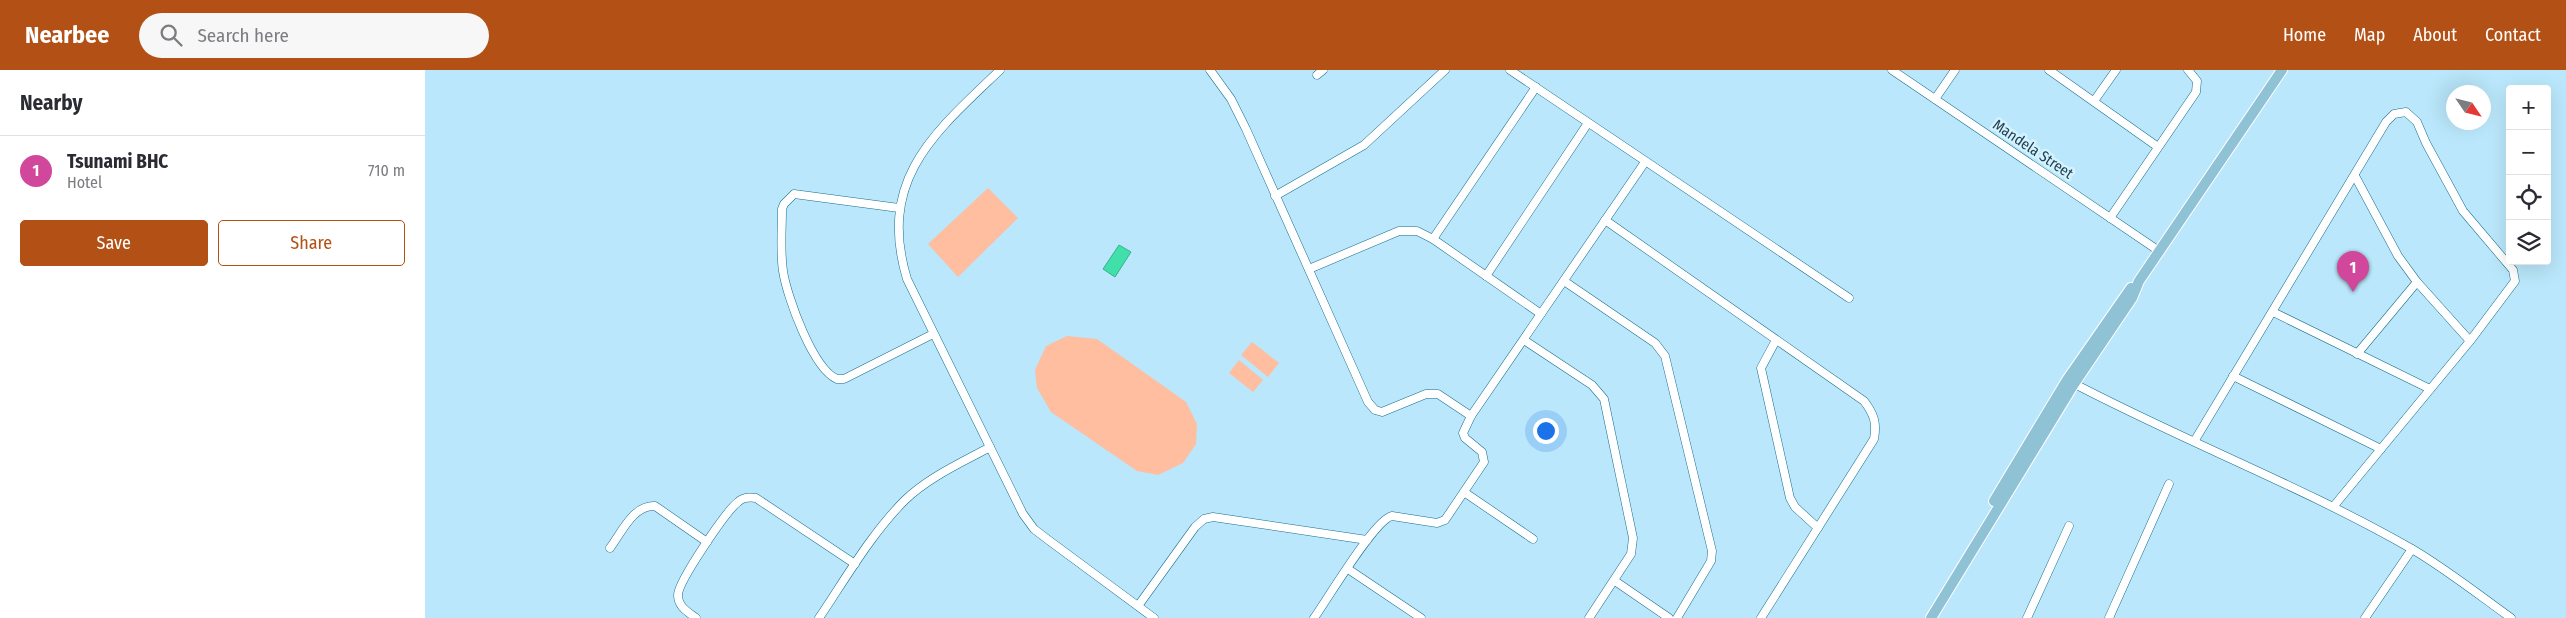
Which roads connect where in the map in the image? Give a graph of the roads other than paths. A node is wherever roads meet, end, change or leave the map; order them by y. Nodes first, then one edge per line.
1 (1000, 70) edge
2 (1210, 70) edge
3 (1445, 70) edge
4 (1510, 70) edge
5 (1892, 70) edge
6 (1955, 70) edge
7 (2049, 70) edge
8 (2117, 70) edge
9 (2188, 70) edge
10 (2278, 71) edge
11 (1535, 88) junction
12 (1935, 99) junction
13 (2095, 101) junction
14 (1588, 123) junction
15 (2158, 147) junction
16 (1645, 162) junction
17 (2355, 176) junction
18 (1275, 196) junction
19 (899, 208) junction
20 (2110, 218) junction
21 (1605, 220) junction
22 (1433, 239) junction
23 (2159, 251) junction
24 (1309, 269) junction
25 (1486, 276) junction
26 (1564, 281) junction
27 (2417, 282) junction
28 (1849, 298) dead end
29 (2273, 312) junction
30 (1541, 314) junction
31 (933, 334) junction
32 (1524, 340) junction
33 (1776, 340) junction
34 (2469, 341) junction
35 (2357, 354) junction
36 (2233, 376) junction
37 (2070, 382) junction
38 (2430, 389) junction
39 (1471, 416) junction
40 (2195, 440) junction
41 (990, 448) junction
42 (2381, 449) junction
43 (2169, 484) dead end
44 (1463, 492) junction
45 (2333, 507) junction
46 (2069, 526) dead end
47 (1818, 528) junction
48 (1533, 539) dead end
49 (1367, 540) junction
50 (707, 542) junction
51 (610, 548) dead end
52 (2412, 549) junction
53 (855, 564) junction
54 (1347, 568) junction
55 (1615, 580) junction
56 (1138, 606) junction
57 (696, 618) edge
58 (819, 618) edge
59 (1154, 618) edge
60 (1314, 618) edge
61 (1421, 618) edge
62 (1589, 618) edge
63 (1669, 618) edge
64 (1677, 618) edge
65 (1761, 618) edge
66 (1924, 618) edge
67 (1931, 618) edge
68 (2027, 618) edge
69 (2109, 618) edge
70 (2365, 618) edge
71 (2511, 618) edge

1 - 19 street
2 - 18 street
3 - 18 street
4 - 11 street
5 - 12 street, Mandela Street
6 - 12 street
7 - 13 street
8 - 13 street
9 - 15 street
10 - 23 main road
11 - 14 street
11 - 22 street
12 - 20 street, Mandela Street
13 - 15 street
14 - 16 street
14 - 25 street
15 - 20 street
16 - 21 street
16 - 28 street
17 - 27 street
17 - 29 street
17 - 34 street
18 - 24 street
19 - 31 street
19 - 31 street
20 - 23 street, Mandela Street
21 - 26 street
21 - 33 street
22 - 24 street
22 - 25 street
23 - 37 main road
24 - 39 street
25 - 30 street
26 - 30 street
26 - 64 street
27 - 34 street
27 - 35 street
29 - 35 street
29 - 36 street
30 - 32 street
31 - 41 street
32 - 39 street
32 - 55 street
33 - 47 street
33 - 47 street
34 - 38 street
35 - 38 street
36 - 40 street
36 - 42 street
37 - 40 street
37 - 66 main road
37 - 67 main road
38 - 42 street
39 - 44 street
40 - 45 street
41 - 53 street
41 - 56 street
42 - 45 street
43 - 69 street
44 - 48 street
44 - 49 street
45 - 52 street
46 - 68 street
47 - 65 street
49 - 54 street
49 - 56 street
50 - 51 street
50 - 53 street
50 - 57 street
52 - 70 street
52 - 71 street
53 - 58 street
54 - 60 street
54 - 61 street
55 - 62 street
55 - 63 street
56 - 59 street

